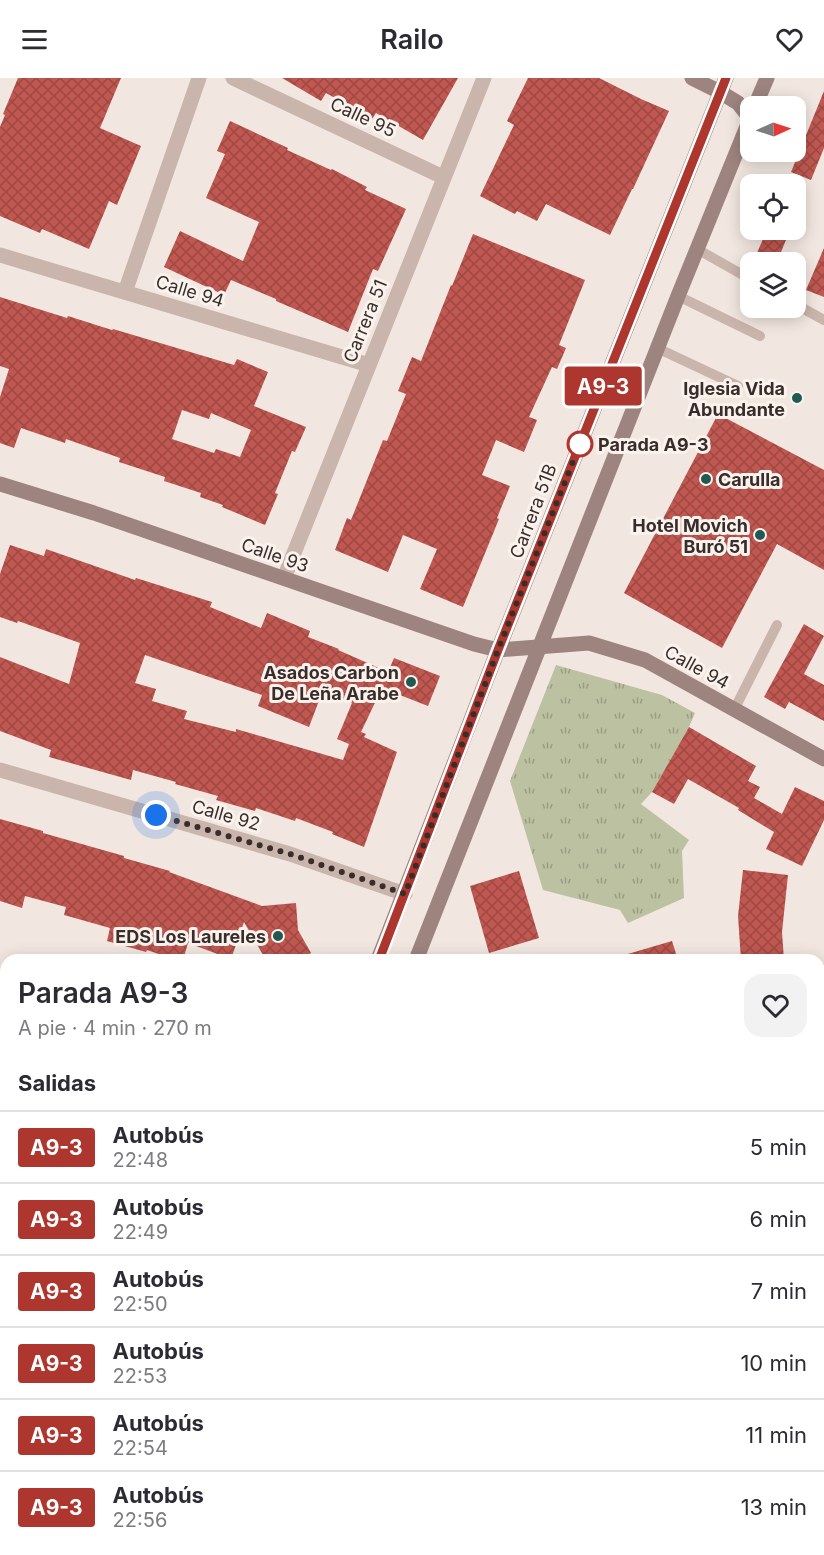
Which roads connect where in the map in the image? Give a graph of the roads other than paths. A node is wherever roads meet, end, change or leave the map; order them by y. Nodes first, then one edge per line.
1 (199, 78) edge
2 (232, 78) edge
3 (484, 78) edge
4 (692, 78) edge
5 (767, 78) edge
6 (723, 85) edge
7 (759, 96) edge
8 (740, 106) edge
9 (740, 144) edge
10 (443, 177) junction
11 (697, 249) junction
12 (0, 255) edge
13 (740, 273) edge
14 (125, 292) junction
15 (678, 296) junction
16 (806, 310) edge
17 (824, 320) edge
18 (760, 336) dead end
19 (657, 348) junction
20 (369, 364) junction
21 (738, 386) dead end
22 (0, 484) edge
23 (284, 578) junction
24 (777, 625) dead end
25 (539, 646) junction
26 (498, 650) junction
27 (734, 710) junction
28 (824, 759) edge
29 (0, 770) edge
30 (405, 894) junction
31 (380, 954) edge
32 (418, 954) edge

1 - 14 street
2 - 10 street, Calle 95
3 - 10 street, Carrera 51
4 - 6 main road
5 - 7 main road
6 - 8 main road
6 - 26 main road, Carrera 51B
9 - 11 main road
10 - 20 street, Carrera 51
11 - 13 lane
11 - 15 main road
12 - 14 street, Calle 94
14 - 20 street, Calle 94
15 - 18 lane
15 - 19 main road
16 - 17 lane
19 - 21 lane
19 - 25 main road
20 - 23 street, Carrera 51
22 - 23 main road, Calle 93
23 - 26 main road, Calle 93
24 - 27 lane
25 - 26 main road, Calle 93
25 - 27 main road, Calle 94
25 - 32 main road
26 - 30 main road, Carrera 51B
27 - 28 main road, Calle 94
29 - 30 street, Calle 92
30 - 31 main road, Carrera 51B

